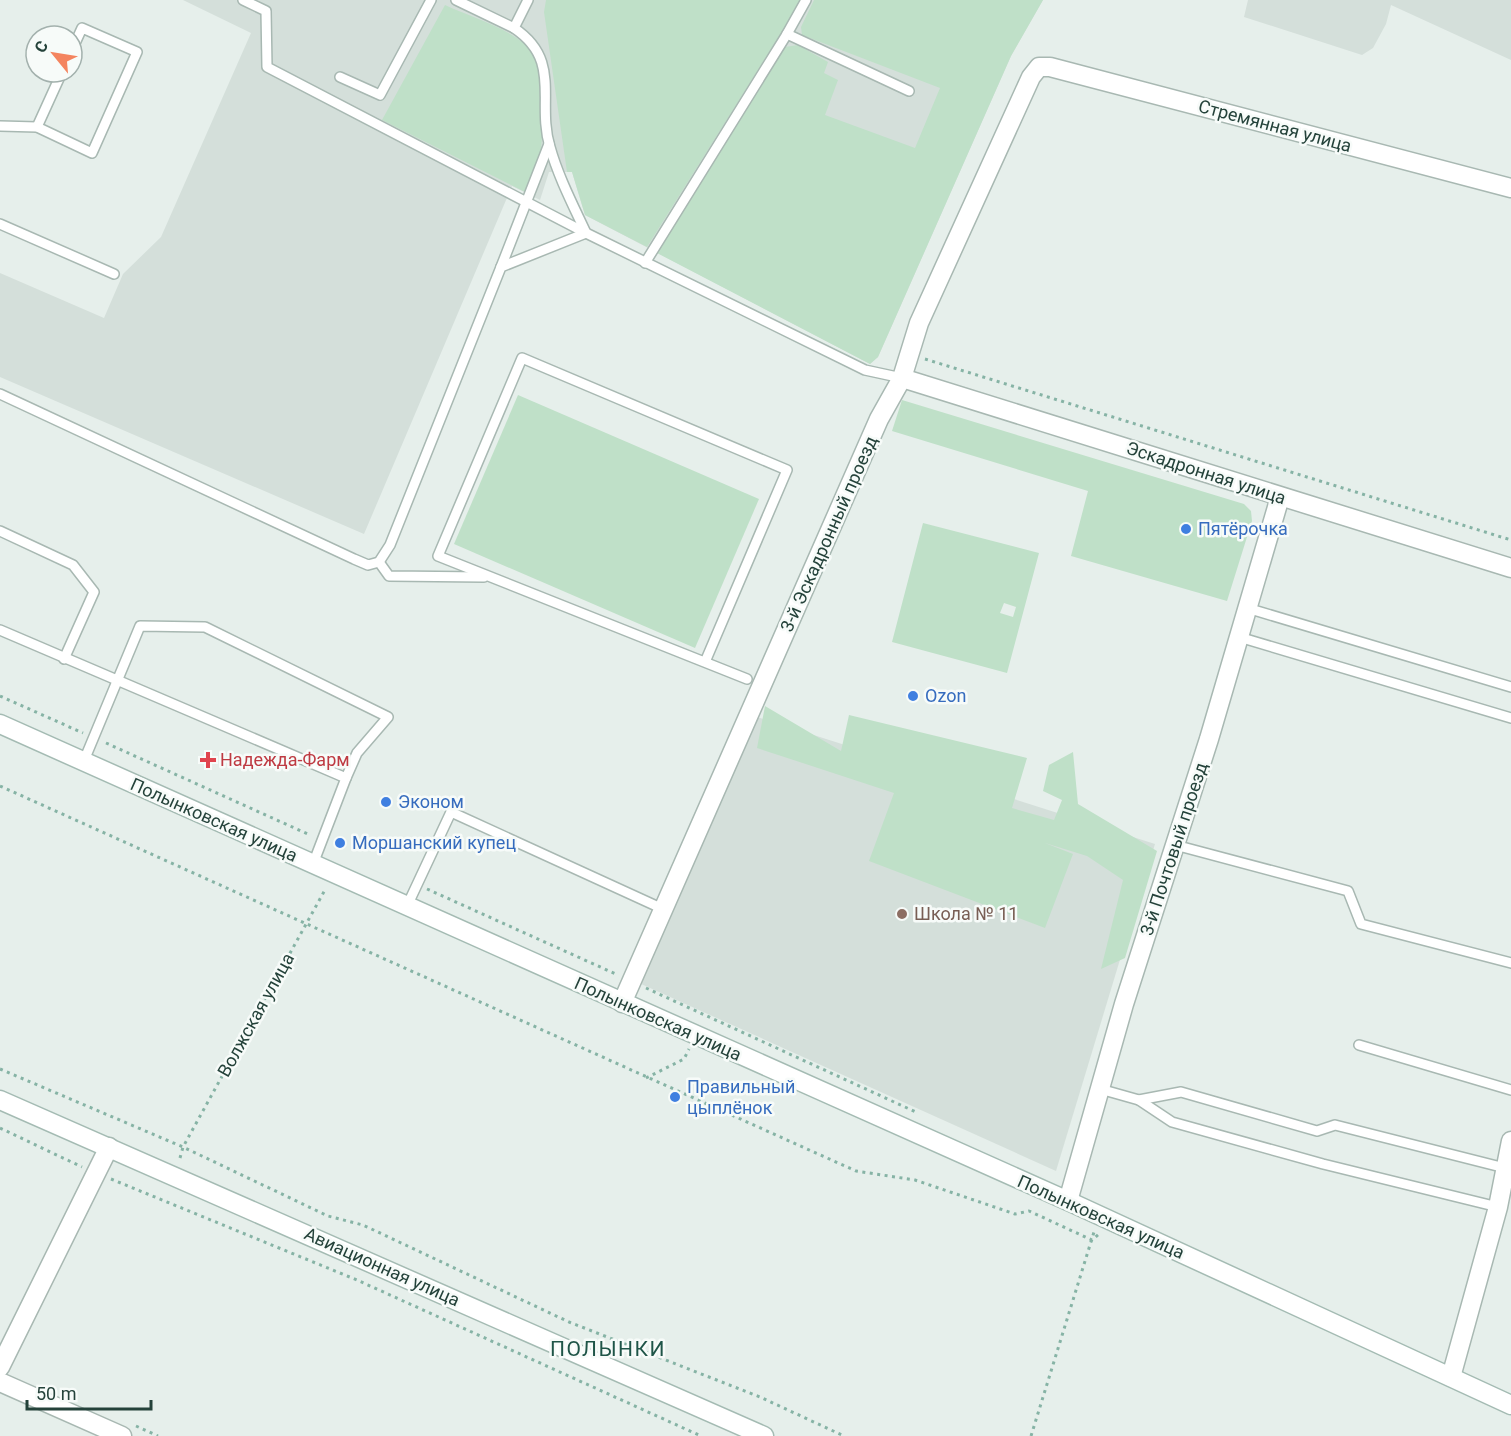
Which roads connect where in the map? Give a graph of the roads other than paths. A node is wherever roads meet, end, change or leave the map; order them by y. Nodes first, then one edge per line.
1 (243, 0) edge
2 (431, 0) edge
3 (456, 0) edge
4 (528, 0) edge
5 (806, 0) edge
6 (514, 28) junction
7 (84, 29) edge
8 (787, 34) junction
9 (1039, 67) joint
10 (340, 77) dead end
11 (57, 84) edge
12 (909, 91) dead end
13 (0, 126) edge
14 (37, 128) junction
15 (549, 144) junction
16 (1511, 188) edge
17 (527, 202) junction
18 (0, 224) edge
19 (586, 232) junction
20 (645, 263) junction
21 (501, 267) junction
22 (114, 273) dead end
23 (902, 378) junction
24 (0, 394) edge
25 (1280, 497) junction
26 (0, 531) edge
27 (379, 562) junction
28 (1511, 568) edge
29 (490, 577) junction
30 (1247, 608) junction
31 (0, 630) edge
32 (1239, 637) junction
33 (64, 658) junction
34 (705, 662) junction
35 (119, 679) junction
36 (747, 679) dead end
37 (1511, 687) edge
38 (1511, 718) edge
39 (0, 724) edge
40 (83, 763) junction
41 (346, 778) junction
42 (1175, 845) junction
43 (313, 864) junction
44 (407, 906) junction
45 (663, 909) junction
46 (1511, 963) edge
47 (622, 1004) junction
48 (1359, 1045) dead end
49 (1100, 1089) junction
50 (1511, 1090) edge
51 (0, 1100) edge
52 (1139, 1100) junction
53 (1511, 1141) edge
54 (109, 1147) junction
55 (1505, 1168) junction
56 (1068, 1202) junction
57 (1498, 1207) junction
58 (0, 1366) edge
59 (1451, 1377) junction
60 (0, 1382) edge
61 (1511, 1405) edge
62 (122, 1436) edge
63 (764, 1436) edge

1 - 17 lane
2 - 10 lane
3 - 6 lane
4 - 6 lane
5 - 8 lane
6 - 15 lane
7 - 14 lane
8 - 12 lane
8 - 20 lane
9 - 16 street, Стремянная улица
9 - 23 street, 3-й Эскадронный проезд
11 - 14 lane
13 - 14 lane
15 - 17 lane
15 - 19 lane
17 - 19 lane
17 - 21 lane
18 - 22 lane
19 - 20 lane
19 - 21 lane
20 - 23 lane
21 - 27 lane
23 - 25 street, Эскадронная улица
23 - 45 street, 3-й Эскадронный проезд
24 - 27 lane
25 - 28 street, Эскадронная улица
25 - 30 street, 3-й Почтовый проезд
26 - 33 lane
27 - 29 lane
29 - 34 lane
29 - 34 lane
30 - 32 street, 3-й Почтовый проезд
30 - 37 lane
31 - 33 lane
32 - 38 lane
32 - 42 street, 3-й Почтовый проезд
33 - 35 lane
34 - 36 lane
35 - 40 lane
35 - 41 lane
35 - 41 lane
39 - 40 street, Полынковская улица
40 - 43 street, Полынковская улица
41 - 43 lane
42 - 46 lane
42 - 49 street, 3-й Почтовый проезд
43 - 44 street, Полынковская улица
44 - 45 lane
44 - 47 street, Полынковская улица
45 - 47 street, 3-й Эскадронный проезд
47 - 56 street, Полынковская улица
48 - 50 lane
49 - 52 lane
49 - 56 street, 3-й Почтовый проезд
51 - 54 street, Авиационная улица
52 - 55 lane
52 - 57 lane
53 - 55 street
54 - 58 street
54 - 63 street, Авиационная улица
55 - 57 street
56 - 59 street, Полынковская улица
57 - 59 street
59 - 61 street, Полынковская улица
60 - 62 street

